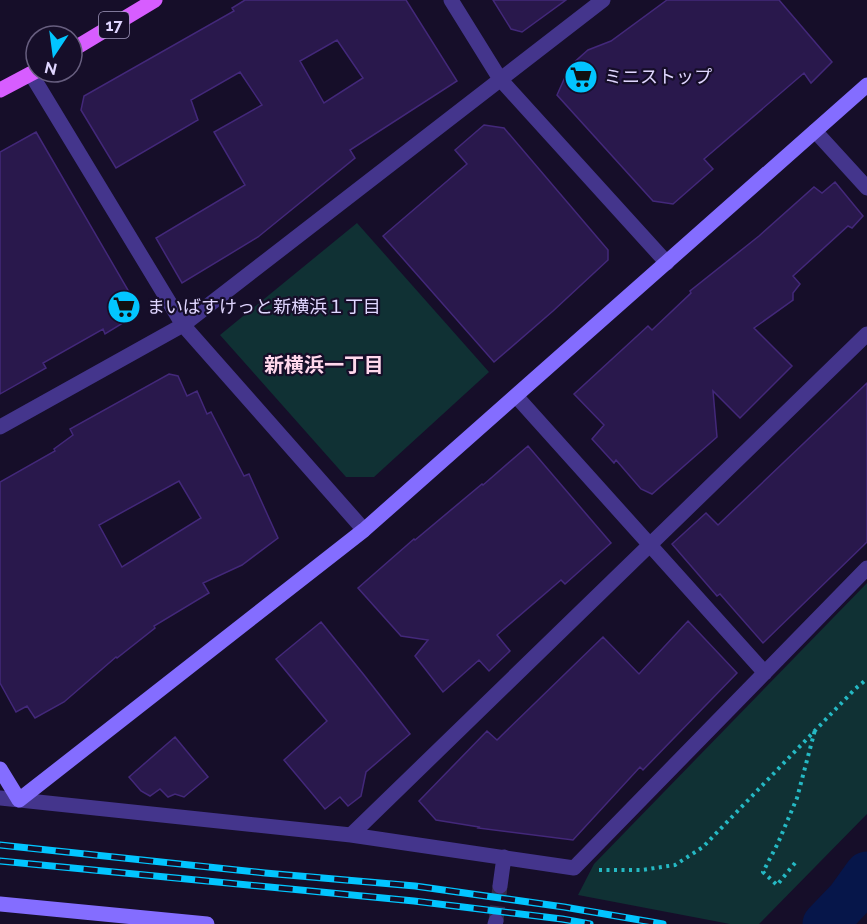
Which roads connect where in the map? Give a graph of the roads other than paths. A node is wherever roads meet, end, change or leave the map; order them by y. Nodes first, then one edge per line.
1 (155, 0) edge
2 (451, 0) edge
3 (603, 0) edge
4 (84, 43) edge
5 (24, 78) edge
6 (500, 79) junction
7 (40, 84) edge
8 (867, 85) edge
9 (0, 90) edge
10 (815, 131) junction
11 (867, 188) edge
12 (667, 263) junction
13 (183, 325) junction
14 (867, 334) edge
15 (516, 396) junction
16 (0, 427) edge
17 (364, 530) junction
18 (650, 545) junction
19 (867, 568) edge
20 (765, 674) junction
21 (0, 769) edge
22 (0, 798) edge
23 (19, 800) junction
24 (351, 835) junction
25 (504, 857) junction
26 (500, 886) tunnel mouth
27 (0, 904) edge
28 (207, 924) edge

1 - 4 main road, 17
2 - 6 street
3 - 6 street
5 - 9 main road
6 - 12 street
6 - 13 street
7 - 13 street
8 - 10 street
10 - 11 street
10 - 12 street
12 - 15 street
13 - 16 street
13 - 17 street
14 - 18 street
15 - 17 street
15 - 18 street
17 - 23 street
18 - 20 street
18 - 24 street
19 - 20 street
20 - 25 street
21 - 23 street
22 - 23 street
23 - 24 street
24 - 25 street
25 - 26 street
27 - 28 street

